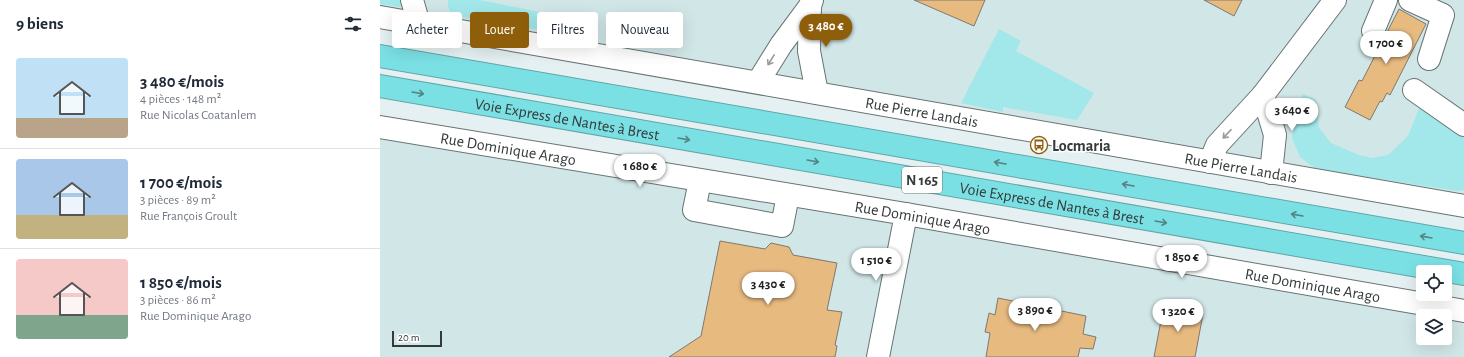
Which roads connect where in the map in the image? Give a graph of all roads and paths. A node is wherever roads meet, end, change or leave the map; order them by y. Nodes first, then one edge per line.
1 (412, 0) edge
2 (1335, 0) edge
3 (1386, 0) edge
4 (1410, 0) edge
5 (811, 3) edge
6 (416, 12) edge
7 (380, 17) edge
8 (392, 19) edge
9 (462, 31) edge
10 (1373, 31) dead end
11 (380, 56) edge
12 (1429, 59) dead end
13 (758, 82) junction
14 (380, 86) edge
15 (1414, 90) dead end
16 (817, 93) junction
17 (1263, 95) junction
18 (1464, 125) edge
19 (380, 127) edge
20 (1210, 162) junction
21 (1271, 173) junction
22 (700, 181) junction
23 (788, 195) junction
24 (1464, 206) edge
25 (906, 214) junction
26 (1464, 244) edge
27 (1464, 274) edge
28 (1464, 311) edge
29 (879, 357) edge

1 - 6 street
2 - 17 street
3 - 10 street
4 - 12 street
5 -> 13 street
5 - 16 street
7 - 8 street, Rue Pierre Landais
9 - 13 street, Rue Pierre Landais
26 -> 11 highway, Voie Express de Nantes à Brest / N 165
13 - 16 street, Rue Pierre Landais
14 -> 27 highway, Voie Express de Nantes à Brest / N 165
15 - 18 street
16 - 20 street, Rue Pierre Landais
17 -> 20 street
17 - 21 street
19 - 22 street, Rue Dominique Arago
20 - 21 street, Rue Pierre Landais
21 - 24 street, Rue Pierre Landais
22 - 23 street, Rue Dominique Arago
22 - 23 street
23 - 25 street, Rue Dominique Arago
25 - 28 street, Rue Dominique Arago
25 - 29 street

